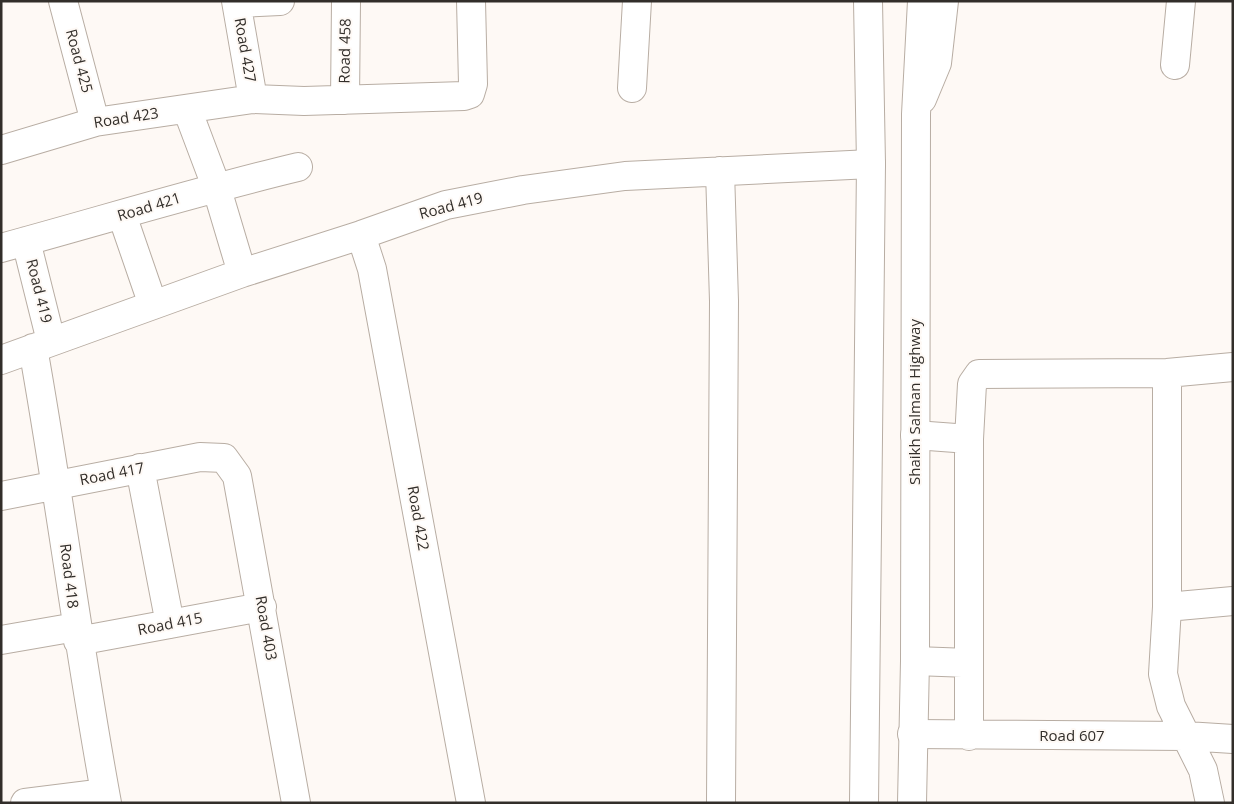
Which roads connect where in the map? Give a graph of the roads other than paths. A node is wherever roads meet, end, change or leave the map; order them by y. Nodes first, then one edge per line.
1 (62, 1) edge
2 (280, 1) edge
3 (346, 1) edge
4 (472, 1) edge
5 (637, 1) edge
6 (868, 1) edge
7 (922, 1) edge
8 (944, 1) edge
9 (1182, 1) edge
10 (237, 2) edge
11 (1175, 65) dead end
12 (632, 88) dead end
13 (254, 99) junction
14 (345, 100) junction
15 (187, 109) junction
16 (916, 114) junction
17 (95, 122) junction
18 (1, 150) edge
19 (871, 164) junction
20 (298, 167) dead end
21 (720, 170) junction
22 (216, 186) junction
23 (122, 215) junction
24 (361, 235) junction
25 (14, 244) edge
26 (242, 273) junction
27 (153, 304) junction
28 (42, 345) junction
29 (1, 360) edge
30 (1233, 367) edge
31 (1167, 374) junction
32 (915, 435) junction
33 (969, 439) junction
34 (224, 458) joint
35 (140, 468) junction
36 (58, 484) junction
37 (1, 496) edge
38 (1233, 601) edge
39 (262, 607) junction
40 (1167, 607) junction
41 (170, 624) junction
42 (77, 634) junction
43 (1, 640) edge
44 (915, 661) junction
45 (969, 663) junction
46 (912, 734) junction
47 (969, 736) junction
48 (1186, 736) junction
49 (1233, 739) edge
50 (106, 798) edge
51 (26, 803) edge
52 (296, 803) edge
53 (471, 803) edge
54 (721, 803) edge
55 (864, 803) edge
56 (912, 803) edge
57 (1210, 803) edge

1 - 17 street, Road 425
2 - 10 street
3 - 14 street, Road 458
4 - 14 street, Road 423
5 - 12 street
6 - 19 street
7 - 16 street, Shaikh Salman Highway
8 - 16 street
9 - 11 street
10 - 13 street, Road 427
13 - 14 street, Road 423
13 - 15 street, Road 423
15 - 17 street, Road 423
15 - 22 street
16 - 32 street, Shaikh Salman Highway
17 - 18 street, Road 423
19 - 21 street, Road 419
19 - 55 street
20 - 22 street, Road 421
21 - 24 street, Road 419
21 - 54 street
22 - 23 street, Road 421
22 - 26 street
23 - 25 street, Road 421
23 - 27 street
24 - 26 street, Road 419
24 - 53 street, Road 422
25 - 28 street, Road 419
26 - 27 street, Road 419
27 - 28 street, Road 419
28 - 29 street, Road 419
28 - 36 street, Road 418
30 - 31 street
31 - 33 street
31 - 40 street
32 - 33 street
32 - 44 street, Shaikh Salman Highway
33 - 45 street
34 - 35 street, Road 417
34 - 39 street, Road 403
35 - 36 street, Road 417
35 - 41 street
36 - 37 street, Road 417
36 - 42 street, Road 418
38 - 40 street
39 - 41 street, Road 415
39 - 52 street, Road 403
40 - 48 street
41 - 42 street, Road 415
42 - 43 street, Road 415
42 - 50 street, Road 418
44 - 45 street
44 - 46 street, Shaikh Salman Highway
45 - 47 street
46 - 47 street, Road 607
46 - 56 street, Shaikh Salman Highway
47 - 48 street, Road 607
48 - 49 street, Road 607
48 - 57 street
50 - 51 street

